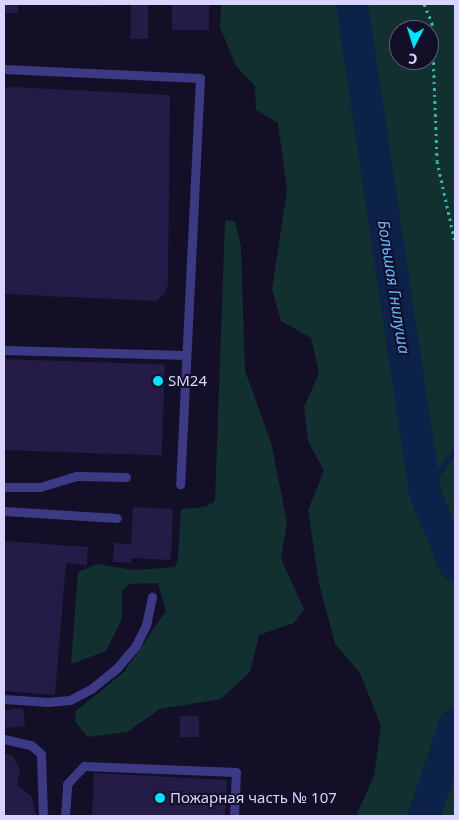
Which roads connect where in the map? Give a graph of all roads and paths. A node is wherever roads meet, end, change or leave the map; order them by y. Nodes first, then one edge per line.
1 (424, 4) edge
2 (4, 69) edge
3 (455, 242) edge
4 (4, 350) edge
5 (186, 355) junction
6 (126, 477) dead end
7 (180, 485) dead end
8 (4, 486) edge
9 (4, 511) edge
10 (117, 518) dead end
11 (152, 597) dead end
12 (4, 699) edge
13 (4, 739) edge
14 (43, 816) edge
15 (65, 816) edge
16 (234, 816) edge

1 - 3 path
2 - 5 lane
4 - 5 lane
5 - 7 lane
6 - 8 lane
9 - 10 lane
11 - 12 lane
13 - 14 lane
15 - 16 lane

